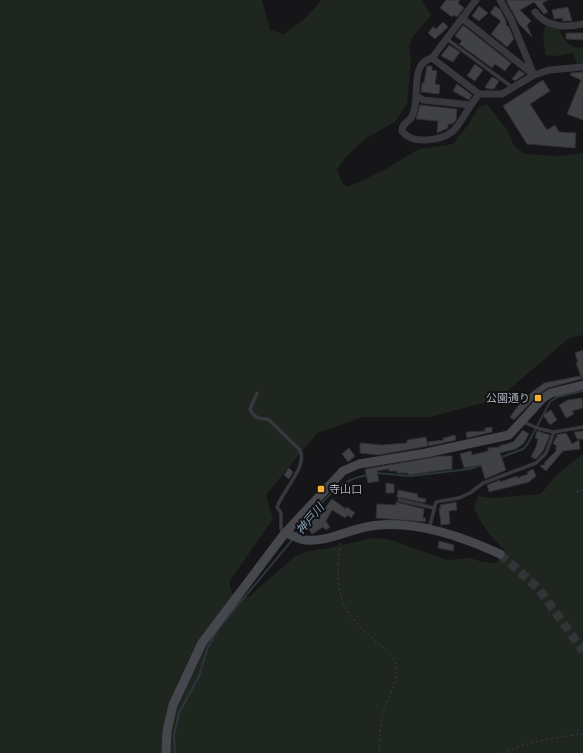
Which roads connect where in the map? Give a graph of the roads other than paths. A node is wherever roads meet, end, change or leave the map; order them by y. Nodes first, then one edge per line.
1 (476, 0) edge
2 (500, 0) edge
3 (536, 12) dead end
4 (462, 18) junction
5 (583, 24) edge
6 (447, 39) junction
7 (432, 58) junction
8 (583, 67) edge
9 (534, 75) junction
10 (513, 88) junction
11 (479, 94) junction
12 (416, 95) junction
13 (471, 106) junction
14 (583, 385) edge
15 (257, 393) dead end
16 (522, 422) junction
17 (583, 427) edge
18 (554, 432) junction
19 (400, 500) dead end
20 (434, 508) junction
21 (428, 530) junction
22 (285, 533) junction
23 (500, 554) tunnel mouth
24 (166, 753) edge

1 - 4 street
2 - 9 street
3 - 5 street
4 - 6 street
4 - 9 street
6 - 7 street
6 - 10 lane
7 - 11 street
7 - 12 street
8 - 9 street
9 - 10 street
10 - 11 street
11 - 13 street
12 - 13 street
12 - 13 street
14 - 16 street
15 - 22 lane
16 - 18 lane
16 - 22 street
17 - 18 lane
18 - 20 lane
19 - 20 lane
20 - 21 lane
21 - 22 street
21 - 23 street
22 - 24 street

